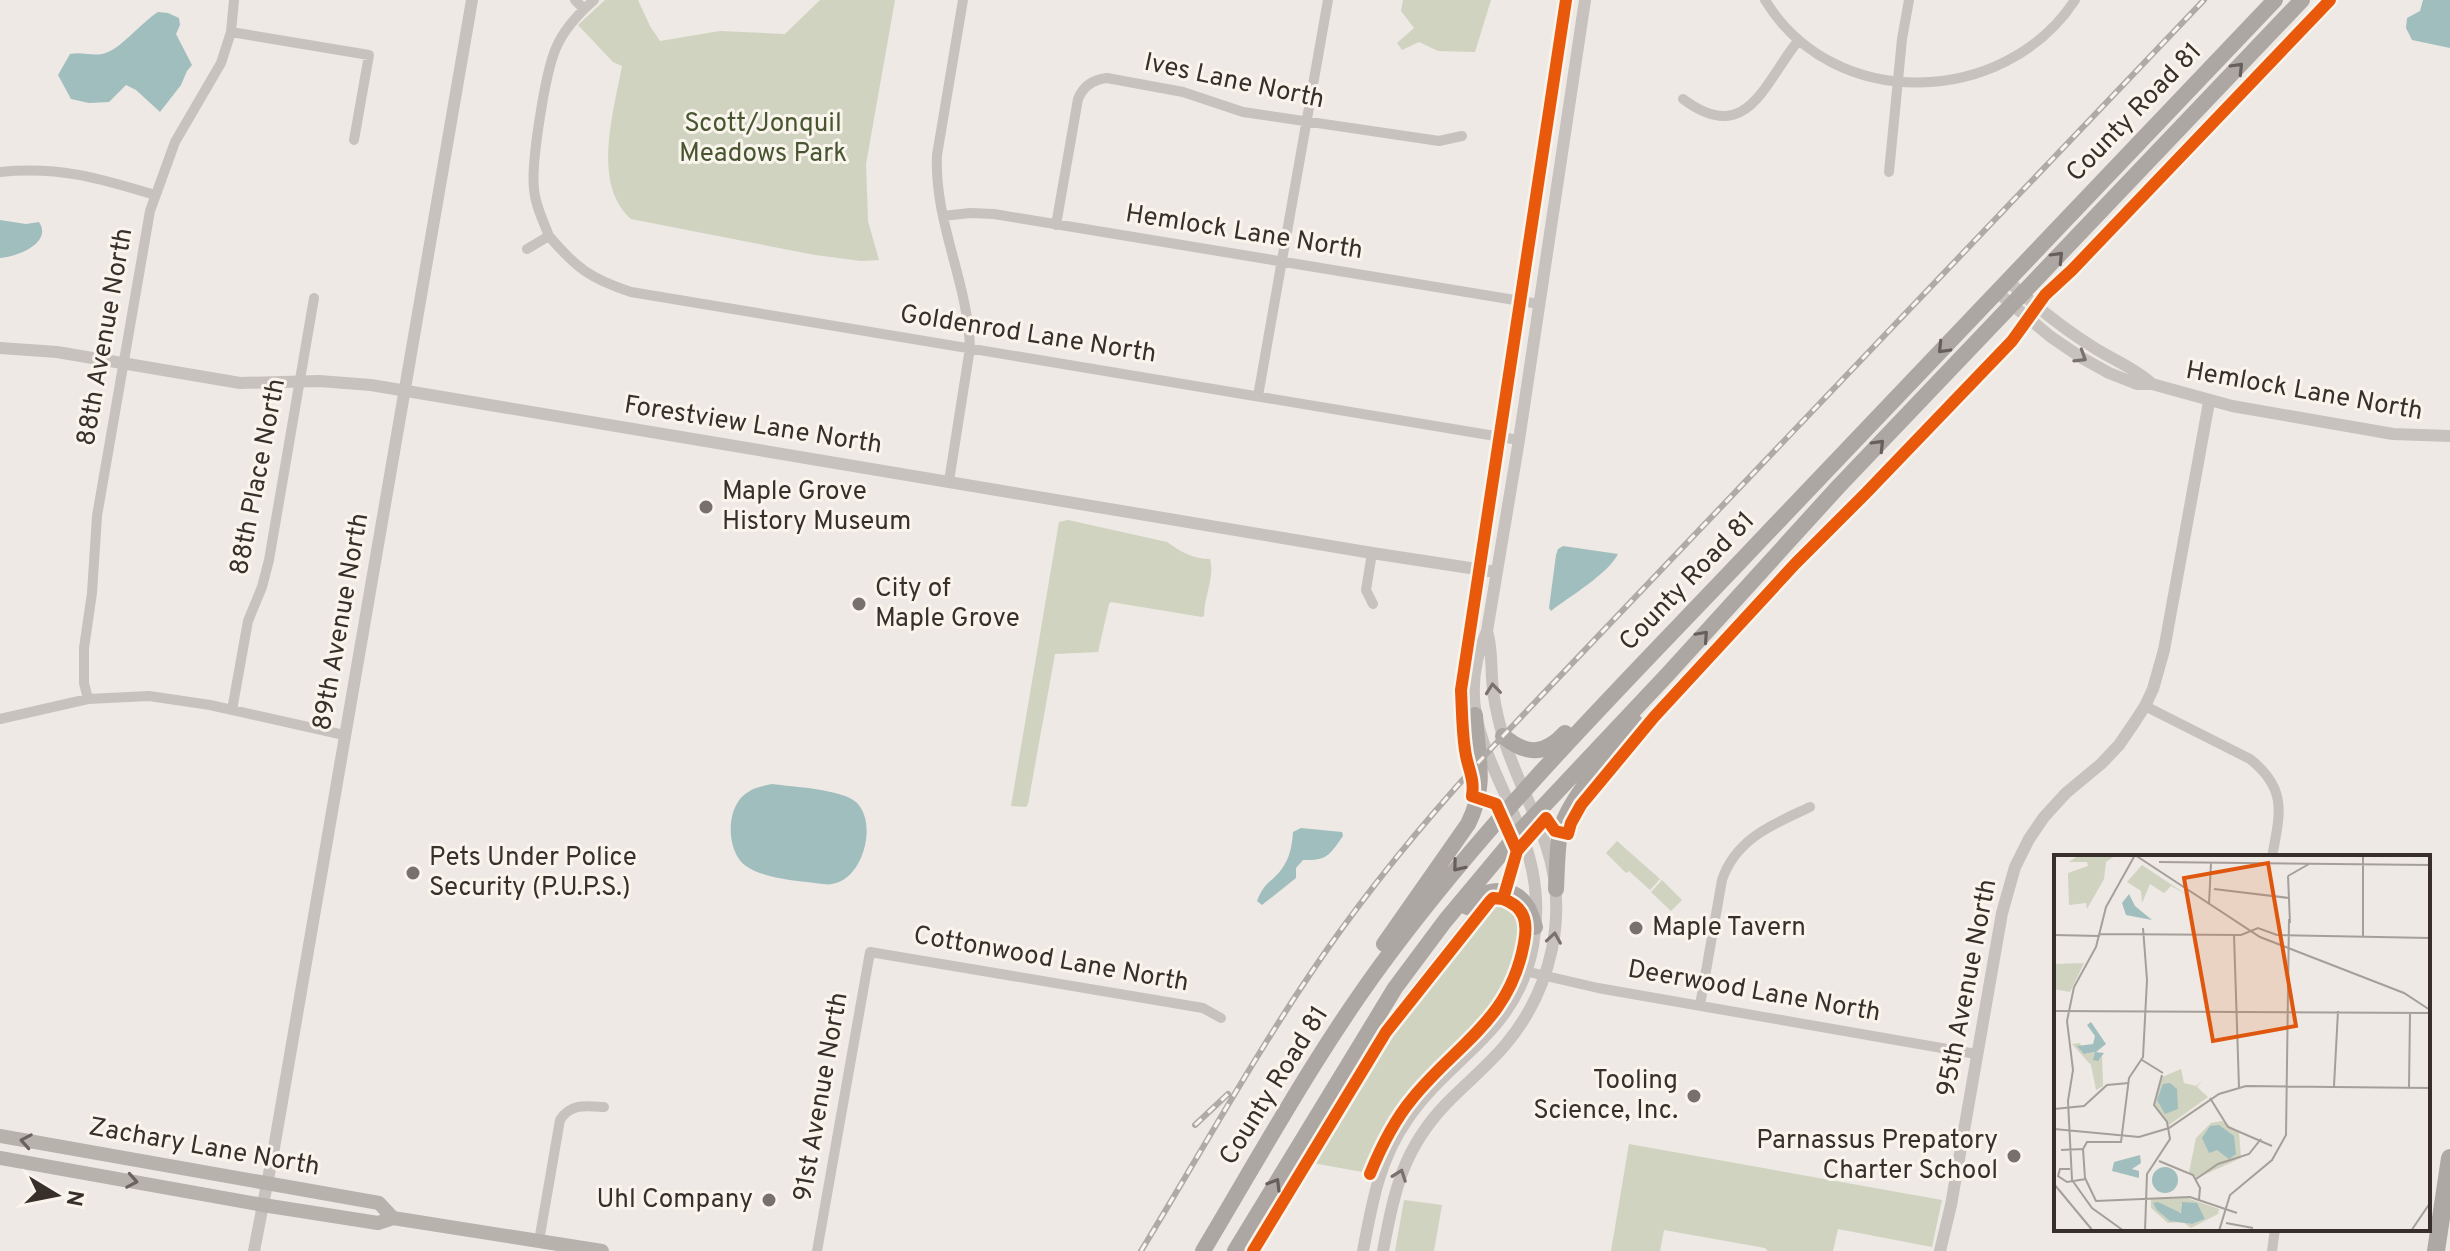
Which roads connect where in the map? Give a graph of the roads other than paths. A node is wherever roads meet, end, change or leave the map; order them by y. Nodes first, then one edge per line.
1 (234, 0) edge
2 (472, 0) edge
3 (575, 0) edge
4 (594, 0) edge
5 (963, 0) edge
6 (1328, 0) edge
7 (1585, 0) edge
8 (1765, 0) edge
9 (1909, 0) edge
10 (2075, 0) edge
11 (2275, 0) edge
12 (2302, 0) edge
13 (584, 9) junction
14 (231, 32) junction
15 (1798, 41) junction
16 (1897, 83) junction
17 (1683, 99) dead end
18 (1307, 122) junction
19 (1462, 136) dead end
20 (354, 140) dead end
21 (0, 172) edge
22 (1889, 172) dead end
23 (155, 195) junction
24 (943, 216) junction
25 (1056, 225) junction
26 (549, 236) junction
27 (527, 249) dead end
28 (1282, 262) junction
29 (2002, 286) junction
30 (314, 298) dead end
31 (2017, 299) junction
32 (1539, 304) junction
33 (0, 348) edge
34 (970, 348) junction
35 (123, 364) junction
36 (300, 382) junction
37 (404, 391) junction
38 (1258, 396) junction
39 (2209, 402) junction
40 (2450, 436) edge
41 (1519, 440) junction
42 (949, 481) junction
43 (1372, 553) junction
44 (1496, 572) junction
45 (1373, 604) dead end
46 (1487, 631) junction
47 (1663, 642) junction
48 (1667, 675) junction
49 (88, 699) junction
50 (2145, 706) junction
51 (232, 710) junction
52 (1475, 715) junction
53 (0, 719) edge
54 (344, 735) junction
55 (1503, 736) junction
56 (1523, 791) junction
57 (1509, 807) junction
58 (1810, 807) dead end
59 (1535, 816) junction
60 (1521, 830) junction
61 (2272, 855) edge
62 (1556, 889) junction
63 (1535, 927) junction
64 (870, 952) joint
65 (1409, 969) junction
66 (1525, 971) junction
67 (1545, 976) junction
68 (1700, 1005) junction
69 (1349, 1012) junction
70 (1221, 1018) dead end
71 (1976, 1054) junction
72 (604, 1107) dead end
73 (0, 1136) edge
74 (0, 1158) edge
75 (2450, 1158) edge
76 (268, 1185) junction
77 (263, 1205) junction
78 (393, 1218) junction
79 (2275, 1231) edge
80 (539, 1241) junction
81 (254, 1251) edge
82 (602, 1251) edge
83 (817, 1251) edge
84 (1200, 1251) edge
85 (1235, 1251) edge
86 (1363, 1251) edge
87 (1383, 1251) edge
88 (1940, 1251) edge
89 (2272, 1251) edge
90 (2436, 1251) edge

1 - 14 street, 88th Avenue North
2 - 37 street, 89th Avenue North
3 - 13 street
4 - 13 street
5 - 24 street
6 - 18 street
7 - 32 street
8 - 15 street
9 - 16 street
10 - 16 street
11 - 29 highway, County Road 81
31 -> 12 highway, County Road 81
13 - 26 street
14 - 20 street
14 - 23 street, 88th Avenue North
15 - 16 street
15 - 17 street
16 - 22 street
18 - 19 street, Ives Lane North
18 - 25 street, Ives Lane North
18 - 28 street
21 - 23 street
23 - 35 street, 88th Avenue North
24 - 25 street, Hemlock Lane North
24 - 34 street
25 - 28 street, Hemlock Lane North
26 - 27 street
26 - 34 street, Goldenrod Lane North
28 - 32 street, Hemlock Lane North
28 - 38 street
29 - 31 street, Hemlock Lane North
29 -> 47 highway, County Road 81
30 - 36 street, 88th Place North
31 - 39 street, Hemlock Lane North
48 -> 31 highway, County Road 81
32 - 41 street
33 - 35 street, Forestview Lane North
34 - 38 street, Goldenrod Lane North
34 - 42 street
35 - 36 street, Forestview Lane North
35 - 49 street, 88th Avenue North
36 - 37 street, Forestview Lane North
36 - 51 street, 88th Place North
37 - 42 street, Forestview Lane North
37 - 54 street, 89th Avenue North
38 - 41 street, Goldenrod Lane North
39 - 40 street, Hemlock Lane North
39 - 50 street, 95th Avenue North
41 - 44 street
42 - 43 street, Forestview Lane North
43 - 44 street, Forestview Lane North
43 - 45 street
44 - 46 street
46 - 52 street
55 -> 46 street
47 - 55 highway
47 - 56 highway, County Road 81
48 - 59 highway, County Road 81
48 - 62 highway
49 - 51 street
49 - 53 street
50 - 61 street
50 - 71 street, 95th Avenue North
51 - 54 street
52 - 57 street
52 - 69 highway
54 - 76 street, 89th Avenue North
55 - 56 street
56 - 57 highway, County Road 81
56 - 59 street
57 - 60 street
57 -> 69 highway, County Road 81
58 - 68 street
59 - 60 highway, County Road 81
59 - 62 street
60 - 63 street
60 - 65 highway, County Road 81
67 -> 62 street
63 - 65 highway
63 - 66 street
64 - 70 street, Cottonwood Lane North
64 - 83 street, 91st Avenue North
85 -> 65 highway, County Road 81
66 - 67 street, Deerwood Lane North
66 - 86 street
67 - 68 street, Deerwood Lane North
87 -> 67 street
68 - 71 street, Deerwood Lane North
69 - 84 highway, County Road 81
71 - 88 street, 95th Avenue North
72 - 80 street
76 -> 73 main road, Zachary Lane North
74 -> 77 main road, Zachary Lane North
75 - 90 highway
76 - 77 street, 89th Avenue North
76 - 78 main road, Zachary Lane North
77 - 78 main road, Zachary Lane North
77 - 81 street, 89th Avenue North
78 - 80 main road, Zachary Lane North
79 - 89 street
80 - 82 main road, Zachary Lane North

